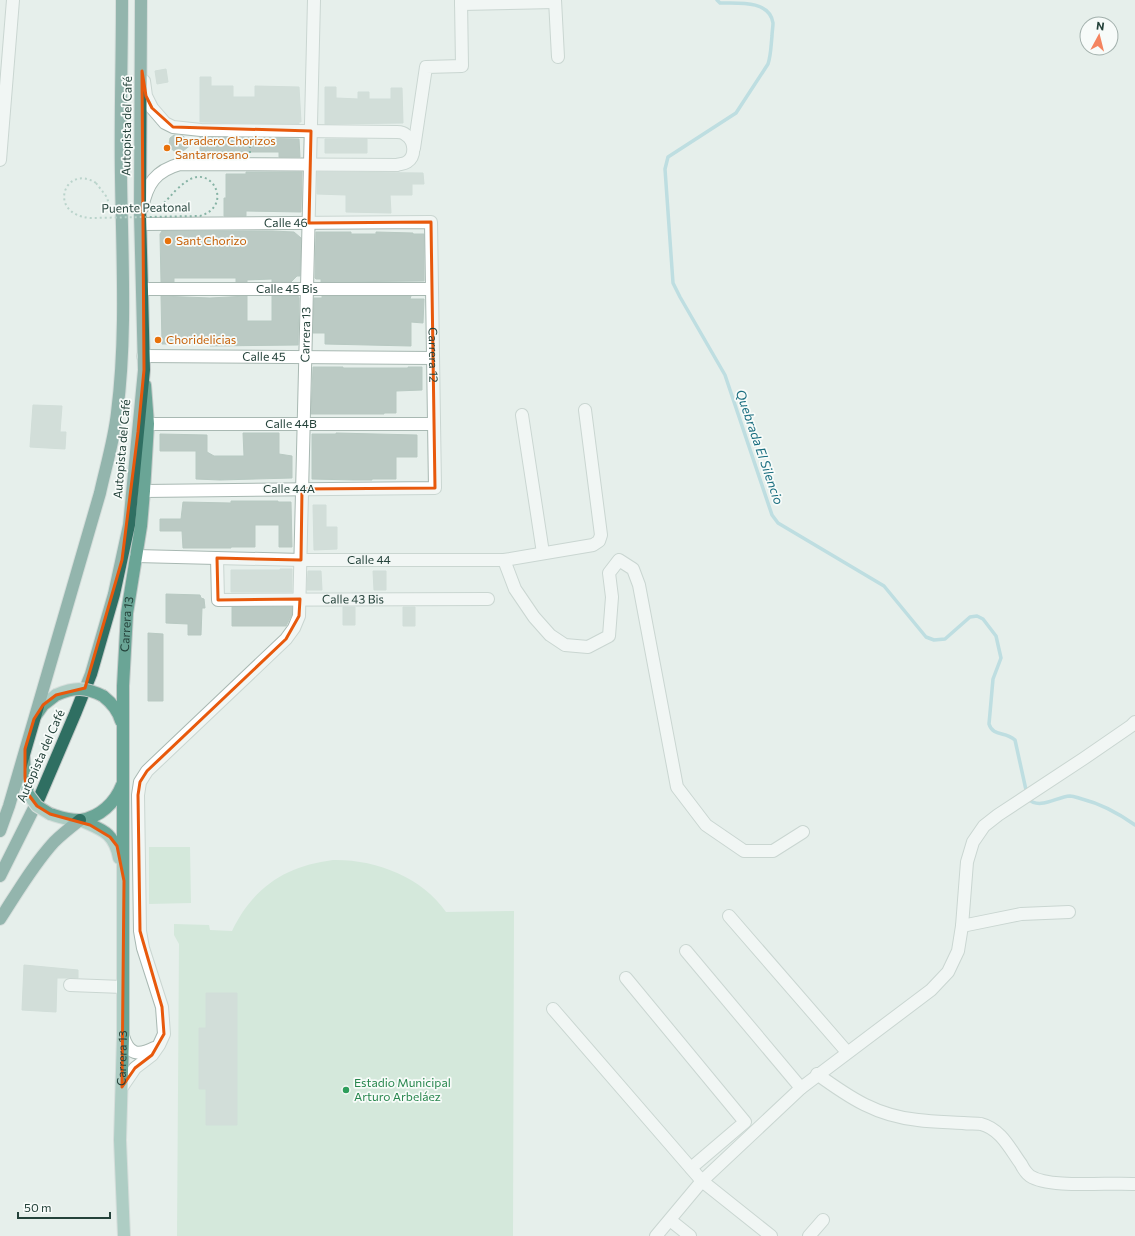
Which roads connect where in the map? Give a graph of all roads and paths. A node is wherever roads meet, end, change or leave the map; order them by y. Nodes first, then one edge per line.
1 (13, 0) edge
2 (122, 0) edge
3 (142, 0) edge
4 (314, 0) edge
5 (555, 1) edge
6 (461, 2) edge
7 (558, 57) dead end
8 (142, 71) junction
9 (249, 130) junction
10 (311, 131) junction
11 (414, 148) junction
12 (0, 160) edge
13 (250, 164) junction
14 (310, 164) junction
15 (96, 184) dead end
16 (140, 218) junction
17 (431, 222) joint
18 (309, 223) junction
19 (159, 224) junction
20 (142, 288) junction
21 (307, 289) junction
22 (432, 289) junction
23 (143, 356) junction
24 (306, 357) junction
25 (433, 358) junction
26 (144, 370) junction
27 (585, 410) dead end
28 (522, 415) dead end
29 (148, 424) junction
30 (304, 424) junction
31 (434, 424) junction
32 (434, 488) joint
33 (302, 489) junction
34 (144, 491) junction
35 (543, 553) junction
36 (136, 556) junction
37 (217, 558) junction
38 (301, 560) junction
39 (504, 560) junction
40 (300, 599) junction
41 (488, 599) dead end
42 (34, 718) junction
43 (1135, 722) edge
44 (123, 728) junction
45 (25, 749) junction
46 (123, 782) junction
47 (80, 820) junction
48 (0, 831) edge
49 (803, 832) dead end
50 (0, 876) edge
51 (124, 881) junction
52 (1069, 912) dead end
53 (729, 916) dead end
54 (0, 919) edge
55 (962, 926) junction
56 (686, 951) dead end
57 (626, 978) dead end
58 (70, 985) dead end
59 (124, 987) junction
60 (553, 1009) dead end
61 (123, 1036) junction
62 (159, 1045) junction
63 (848, 1052) junction
64 (818, 1074) junction
65 (122, 1087) junction
66 (801, 1088) junction
67 (691, 1168) junction
68 (702, 1181) junction
69 (1135, 1184) edge
70 (670, 1220) junction
71 (823, 1220) dead end
72 (124, 1236) edge
73 (656, 1236) edge
74 (690, 1236) edge
75 (771, 1236) edge
76 (809, 1236) edge

1 - 12 street
2 - 42 highway, Autopista del Café
3 - 8 highway, Autopista del Café
4 - 10 street, Carrera 13
5 - 6 street
5 - 7 street
6 - 11 street
8 - 9 street
8 - 16 highway, Autopista del Café
9 - 10 street
9 - 13 path
10 - 11 street
10 - 14 street, Carrera 13
11 - 14 street
13 - 14 street
13 - 16 street
14 - 18 street, Carrera 13
15 - 19 path, Puente Peatonal, bridge
16 - 19 street, Calle 46
16 - 20 highway, Autopista del Café
17 - 18 street, Calle 46
17 - 22 street, Carrera 12
18 - 19 street, Calle 46
18 - 21 street, Carrera 13
20 - 21 street, Calle 45 Bis
20 - 23 highway, Autopista del Café
21 - 22 street, Calle 45 Bis
21 - 24 street, Carrera 13
22 - 25 street, Carrera 12
23 - 24 street, Calle 45
23 - 26 highway, Autopista del Café
24 - 25 street, Calle 45
24 - 30 street, Carrera 13
25 - 31 street, Carrera 12
26 - 29 main road, Carrera 13
26 - 50 highway, Autopista del Café
27 - 35 street, Calle 44
28 - 35 street
29 - 30 street, Calle 44B
29 - 34 main road, Carrera 13
30 - 31 street, Calle 44B
30 - 33 street, Carrera 13
31 - 32 street, Carrera 12
32 - 33 street, Calle 44A
33 - 34 street, Calle 44A
33 - 38 street, Carrera 13
34 - 36 main road, Carrera 13
35 - 39 street, Calle 44
36 - 37 street, Calle 44
36 - 44 main road, Carrera 13
37 - 38 street, Calle 44
37 - 40 street, Calle 43 Bis
38 - 39 street, Calle 44
38 - 40 street, Carrera 13
39 - 49 street
40 - 41 street, Calle 43 Bis
40 - 62 street, Carrera 13
42 - 44 main road, bridge
42 - 45 highway, Autopista del Café
43 - 55 street
44 - 46 main road, Carrera 13
45 - 47 main road, bridge
45 - 48 highway, Autopista del Café
46 - 47 main road
46 - 51 main road, Carrera 13
47 - 51 main road, Carrera 13
47 - 54 highway
51 - 59 main road, Carrera 13
52 - 55 street
53 - 63 street
55 - 63 street
56 - 66 street
57 - 67 street
58 - 59 street
59 - 61 main road, Carrera 13
60 - 67 street
61 - 62 street
61 - 65 main road, Carrera 13
62 - 65 street
63 - 64 street
64 - 66 street
64 - 69 street
65 - 72 main road, Carrera 13
66 - 68 street
67 - 68 street
68 - 70 street
68 - 75 street
70 - 73 street
70 - 74 street
71 - 76 street

